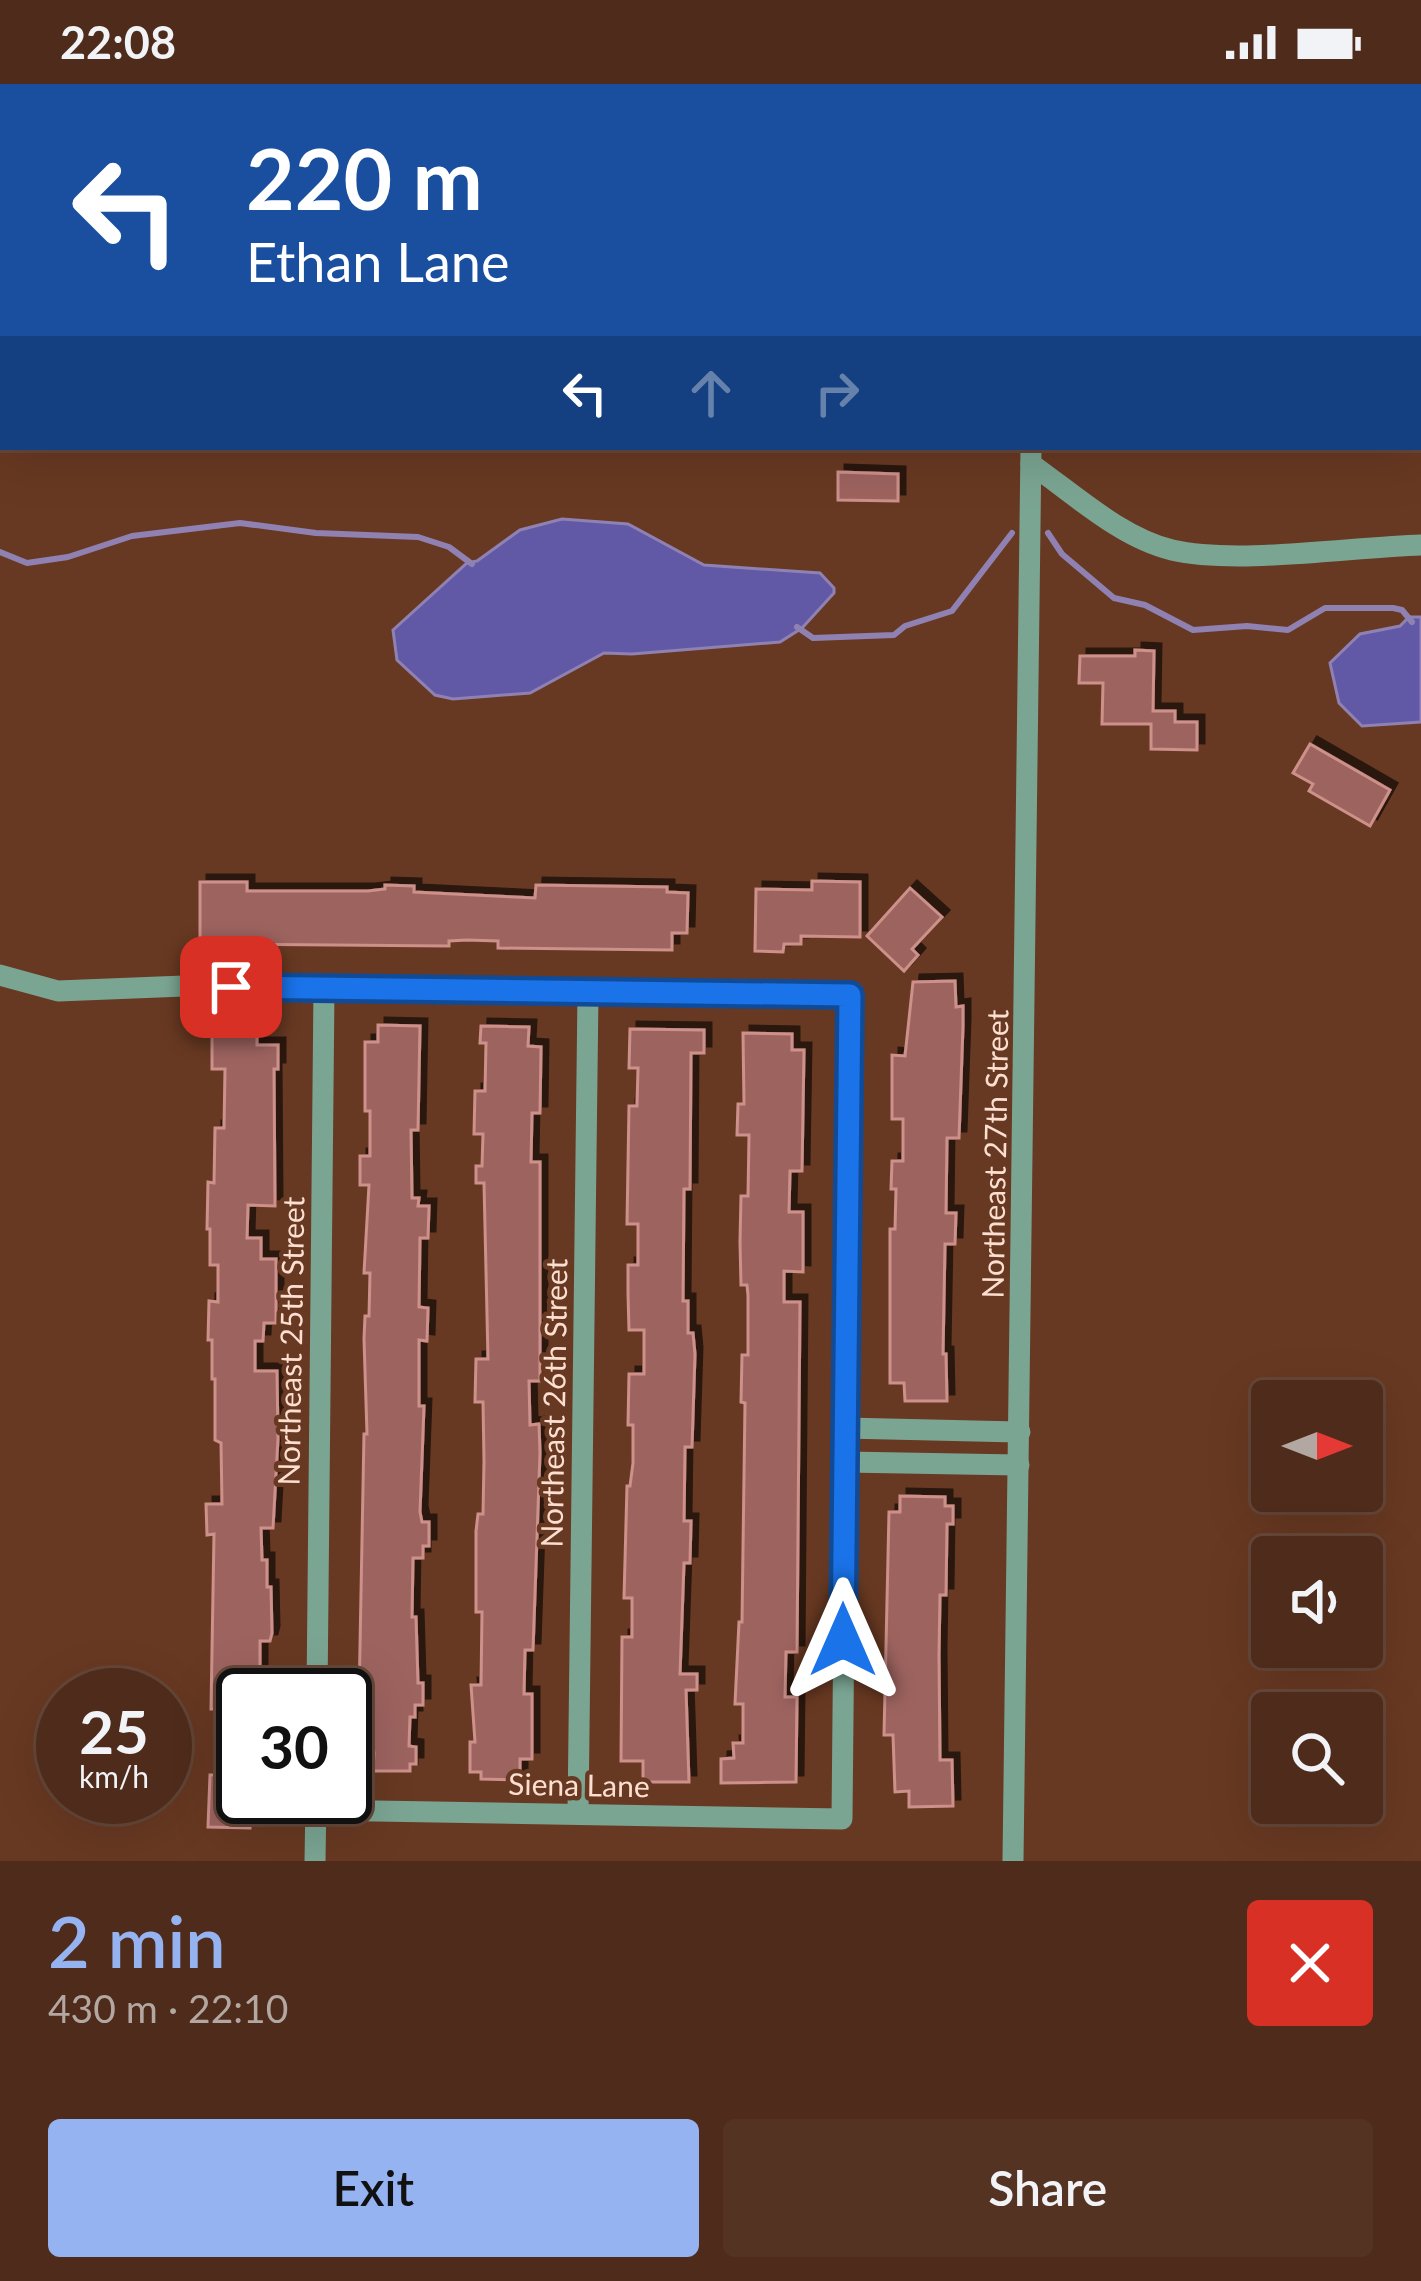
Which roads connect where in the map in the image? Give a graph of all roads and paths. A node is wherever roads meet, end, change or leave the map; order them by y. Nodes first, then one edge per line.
1 (1031, 456) edge
2 (1421, 545) edge
3 (0, 975) edge
4 (324, 988) junction
5 (588, 992) junction
6 (845, 1428) junction
7 (1020, 1432) junction
8 (845, 1462) junction
9 (1019, 1465) junction
10 (317, 1668) edge
11 (372, 1806) edge
12 (578, 1814) junction
13 (316, 1824) edge
14 (315, 1861) edge
15 (1013, 1861) edge

1 - 2 street
1 - 7 street, Northeast 27th Street
3 - 4 street
4 - 5 street
4 - 10 street, Northeast 25th Street
5 - 6 street
5 - 12 street, Northeast 26th Street
6 - 7 street
6 - 8 street
7 - 9 street, Northeast 27th Street
8 - 9 street
8 - 12 street, Siena Lane
9 - 15 street, Northeast 27th Street
11 - 12 street, Siena Lane
13 - 14 street

